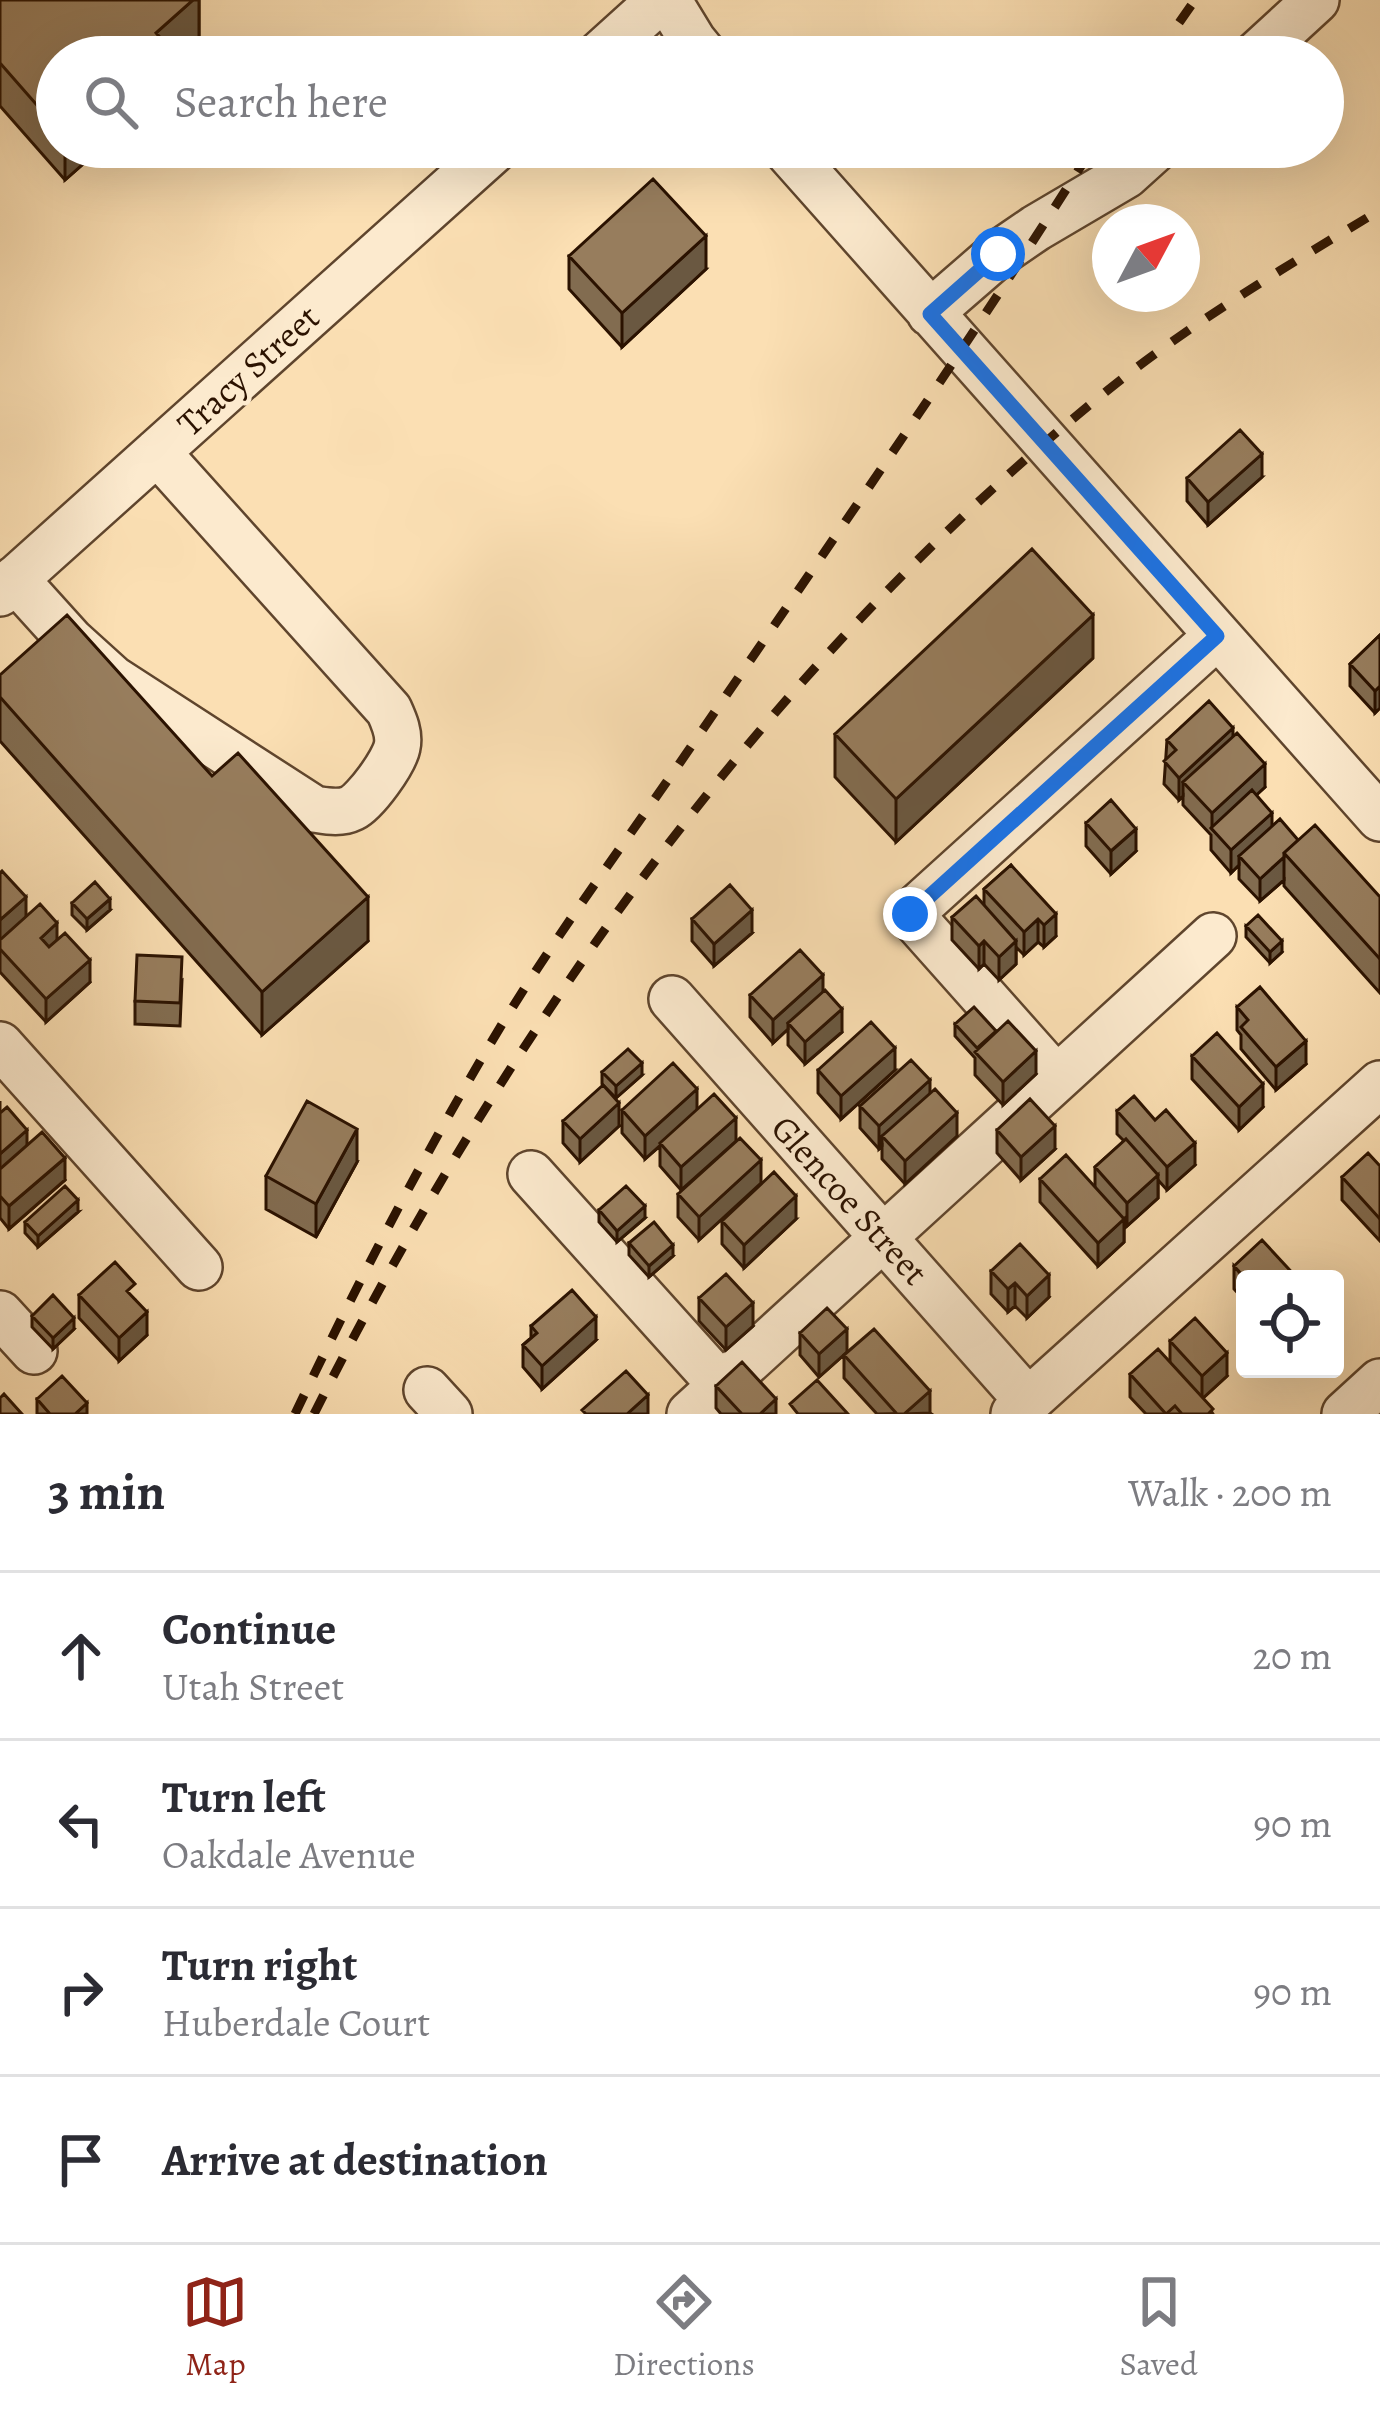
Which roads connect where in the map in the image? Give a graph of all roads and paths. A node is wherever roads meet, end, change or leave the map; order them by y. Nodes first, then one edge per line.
1 (664, 0) edge
2 (1316, 0) edge
3 (622, 36) edge
4 (691, 36) edge
5 (1277, 36) edge
6 (473, 168) edge
7 (802, 168) edge
8 (1134, 168) edge
9 (930, 314) junction
10 (157, 452) junction
11 (8, 586) edge
12 (1217, 636) junction
13 (1380, 818) edge
14 (1214, 936) dead end
15 (673, 999) dead end
16 (0, 1045) edge
17 (1057, 1078) junction
18 (1380, 1084) edge
19 (531, 1174) dead end
20 (882, 1237) junction
21 (199, 1267) dead end
22 (0, 1314) edge
23 (34, 1351) dead end
24 (1380, 1382) edge
25 (706, 1400) edge
26 (1021, 1407) edge
27 (1345, 1414) edge

1 - 3 street
1 - 4 street
2 - 5 street
6 - 10 street, Tracy Street
7 - 9 street
8 - 9 street
9 - 12 street
10 - 11 street, Tracy Street
10 - 11 street
12 - 13 street
12 - 17 street
14 - 17 street
15 - 20 street, Glencoe Street
16 - 21 street
17 - 20 street
18 - 26 street
19 - 25 street
20 - 25 street
20 - 26 street, Glencoe Street
22 - 23 street
24 - 27 street

